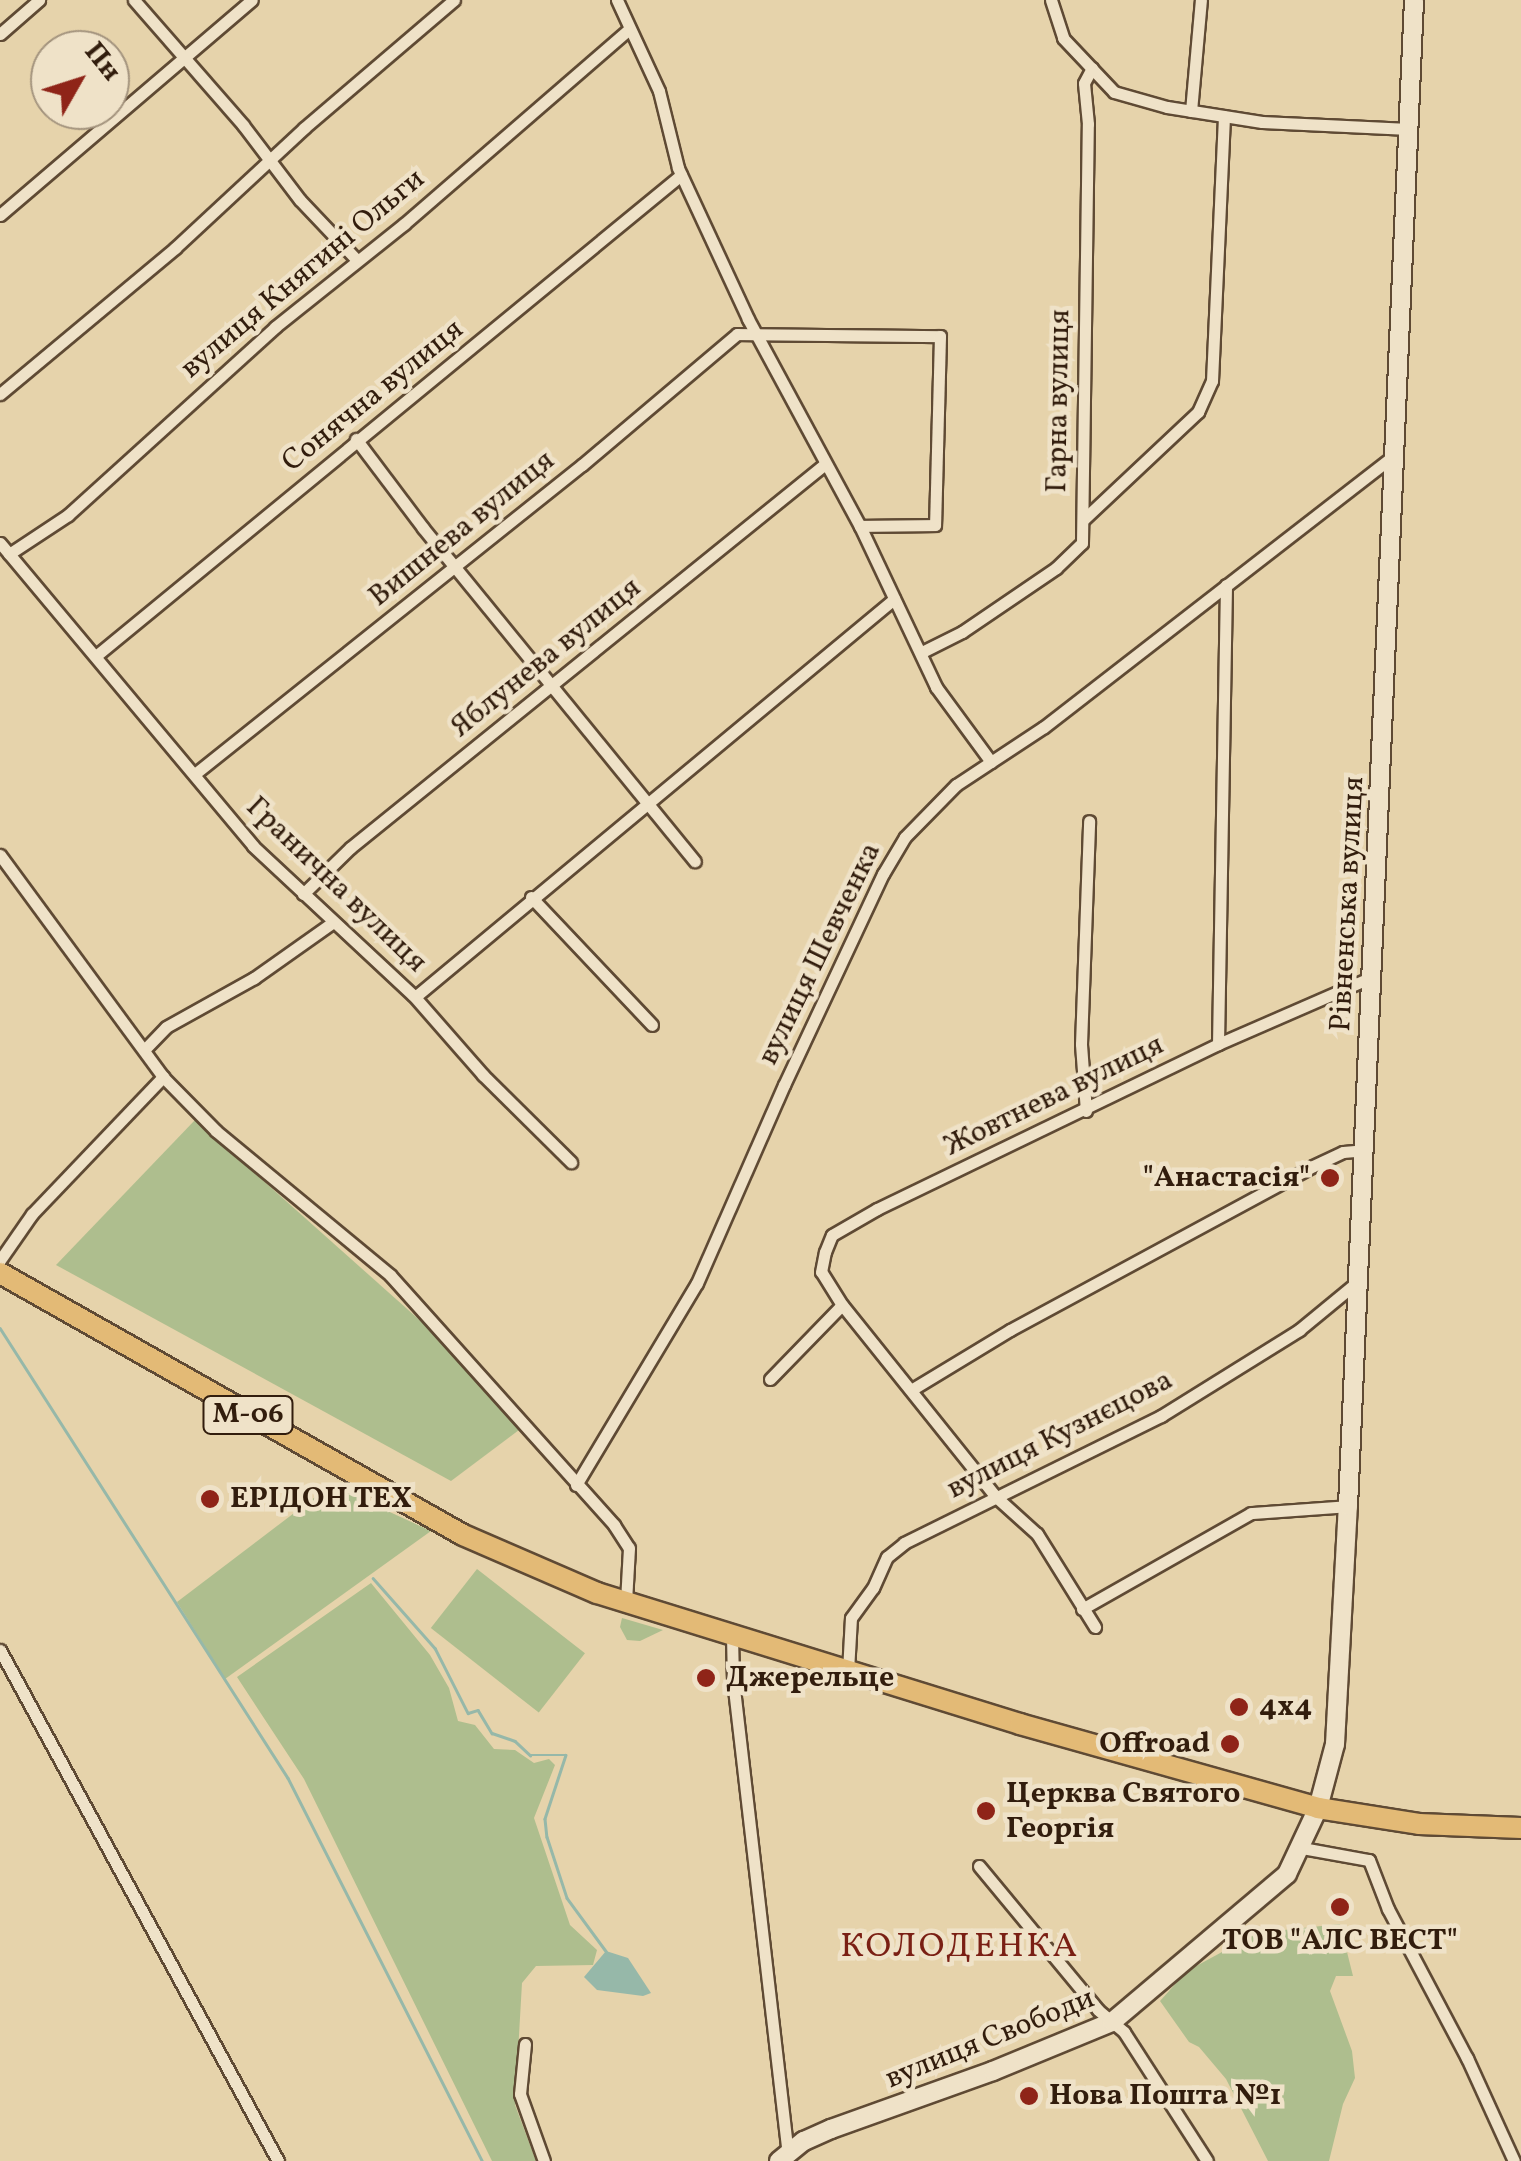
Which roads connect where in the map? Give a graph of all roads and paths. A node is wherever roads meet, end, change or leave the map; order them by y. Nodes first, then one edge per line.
1 (40, 0) edge
2 (134, 0) edge
3 (252, 0) edge
4 (454, 0) edge
5 (616, 0) edge
6 (1051, 0) edge
7 (1201, 0) edge
8 (1414, 0) edge
9 (629, 28) junction
10 (0, 34) edge
11 (183, 59) junction
12 (1092, 68) junction
13 (1190, 111) junction
14 (1224, 116) junction
15 (1408, 130) junction
16 (271, 160) junction
17 (682, 175) junction
18 (0, 215) edge
19 (356, 260) junction
20 (760, 336) junction
21 (0, 394) edge
22 (356, 438) junction
23 (1394, 456) junction
24 (825, 464) junction
25 (1083, 520) junction
26 (860, 526) junction
27 (0, 543) edge
28 (9, 554) junction
29 (457, 566) junction
30 (1226, 585) junction
31 (894, 599) junction
32 (922, 652) junction
33 (97, 655) junction
34 (554, 686) junction
35 (991, 762) junction
36 (196, 773) junction
37 (647, 802) junction
38 (1090, 821) dead end
39 (0, 855) edge
40 (696, 860) dead end
41 (302, 894) junction
42 (531, 897) junction
43 (332, 922) junction
44 (1372, 976) junction
45 (415, 997) junction
46 (652, 1025) dead end
47 (1218, 1044) junction
48 (145, 1048) junction
49 (163, 1076) junction
50 (1086, 1111) junction
51 (1364, 1150) junction
52 (572, 1162) dead end
53 (0, 1260) edge
54 (0, 1272) edge
55 (1356, 1283) junction
56 (842, 1305) junction
57 (770, 1379) dead end
58 (911, 1390) junction
59 (576, 1484) junction
60 (996, 1497) junction
61 (1348, 1506) junction
62 (626, 1602) junction
63 (1082, 1609) junction
64 (1095, 1628) dead end
65 (732, 1636) junction
66 (0, 1650) edge
67 (848, 1672) junction
68 (1318, 1808) junction
69 (1521, 1828) edge
70 (1302, 1848) junction
71 (979, 1866) dead end
72 (1112, 2022) junction
73 (525, 2044) dead end
74 (784, 2157) edge
75 (278, 2161) edge
76 (544, 2161) edge
77 (1208, 2161) edge
78 (1514, 2161) edge

1 - 10 street
2 - 11 street
3 - 11 street
4 - 16 street
5 - 9 street
6 - 12 street
7 - 13 street
8 - 15 main road, Рівненська вулиця
9 - 17 street
9 - 19 street, вулиця Княгині Ольги
11 - 16 street
11 - 18 street
12 - 13 street
12 - 25 street, Гарна вулиця
13 - 14 street
14 - 15 street
14 - 25 street
15 - 23 main road, Рівненська вулиця
16 - 19 street
16 - 21 street
17 - 20 street
17 - 22 street, Сонячна вулиця
19 - 28 street, вулиця Княгині Ольги
20 - 24 street
20 - 26 street, Вишнева вулиця
20 - 29 street, Вишнева вулиця
22 - 29 street
22 - 33 street, Сонячна вулиця
23 - 30 street, вулиця Шевченка
23 - 44 main road, Рівненська вулиця
24 - 26 street
24 - 34 street, Яблунева вулиця
25 - 32 street, Гарна вулиця
26 - 31 street
27 - 28 street, Гранична вулиця
28 - 33 street, Гранична вулиця
29 - 34 street
29 - 36 street, Вишнева вулиця
30 - 35 street, вулиця Шевченка
30 - 47 street
31 - 32 street
31 - 37 street
32 - 35 street
33 - 36 street, Гранична вулиця
34 - 37 street
34 - 41 street, Яблунева вулиця
35 - 59 street, вулиця Шевченка
36 - 41 street, Гранична вулиця
37 - 40 street
37 - 42 street
38 - 50 street
39 - 48 street
41 - 43 street, Гранична вулиця
42 - 45 street
42 - 46 street
43 - 45 street, Гранична вулиця
43 - 48 street
44 - 47 street, Жовтнева вулиця
44 - 51 main road, Рівненська вулиця
45 - 52 street, Гранична вулиця
47 - 50 street, Жовтнева вулиця
48 - 49 street
49 - 53 street
49 - 59 street
50 - 56 street, Жовтнева вулиця
51 - 55 main road, Рівненська вулиця
51 - 58 street
54 - 62 highway, М-06
55 - 60 street, вулиця Кузнєцова
55 - 61 main road, Рівненська вулиця
56 - 57 street
56 - 58 street, Жовтнева вулиця
58 - 60 street, Жовтнева вулиця
59 - 62 street
60 - 63 street, Жовтнева вулиця
60 - 67 street, вулиця Кузнєцова
61 - 63 street
61 - 68 main road, Рівненська вулиця
62 - 65 highway, М-06
63 - 64 street, Жовтнева вулиця
65 - 67 highway, М-06
65 - 74 street
66 - 75 street
67 - 68 highway, М-06
68 - 69 highway, М-06
68 - 70 main road, вулиця Свободи
70 - 72 main road, вулиця Свободи
70 - 78 street
71 - 72 street
72 - 74 main road, вулиця Свободи
72 - 77 street
73 - 76 street

